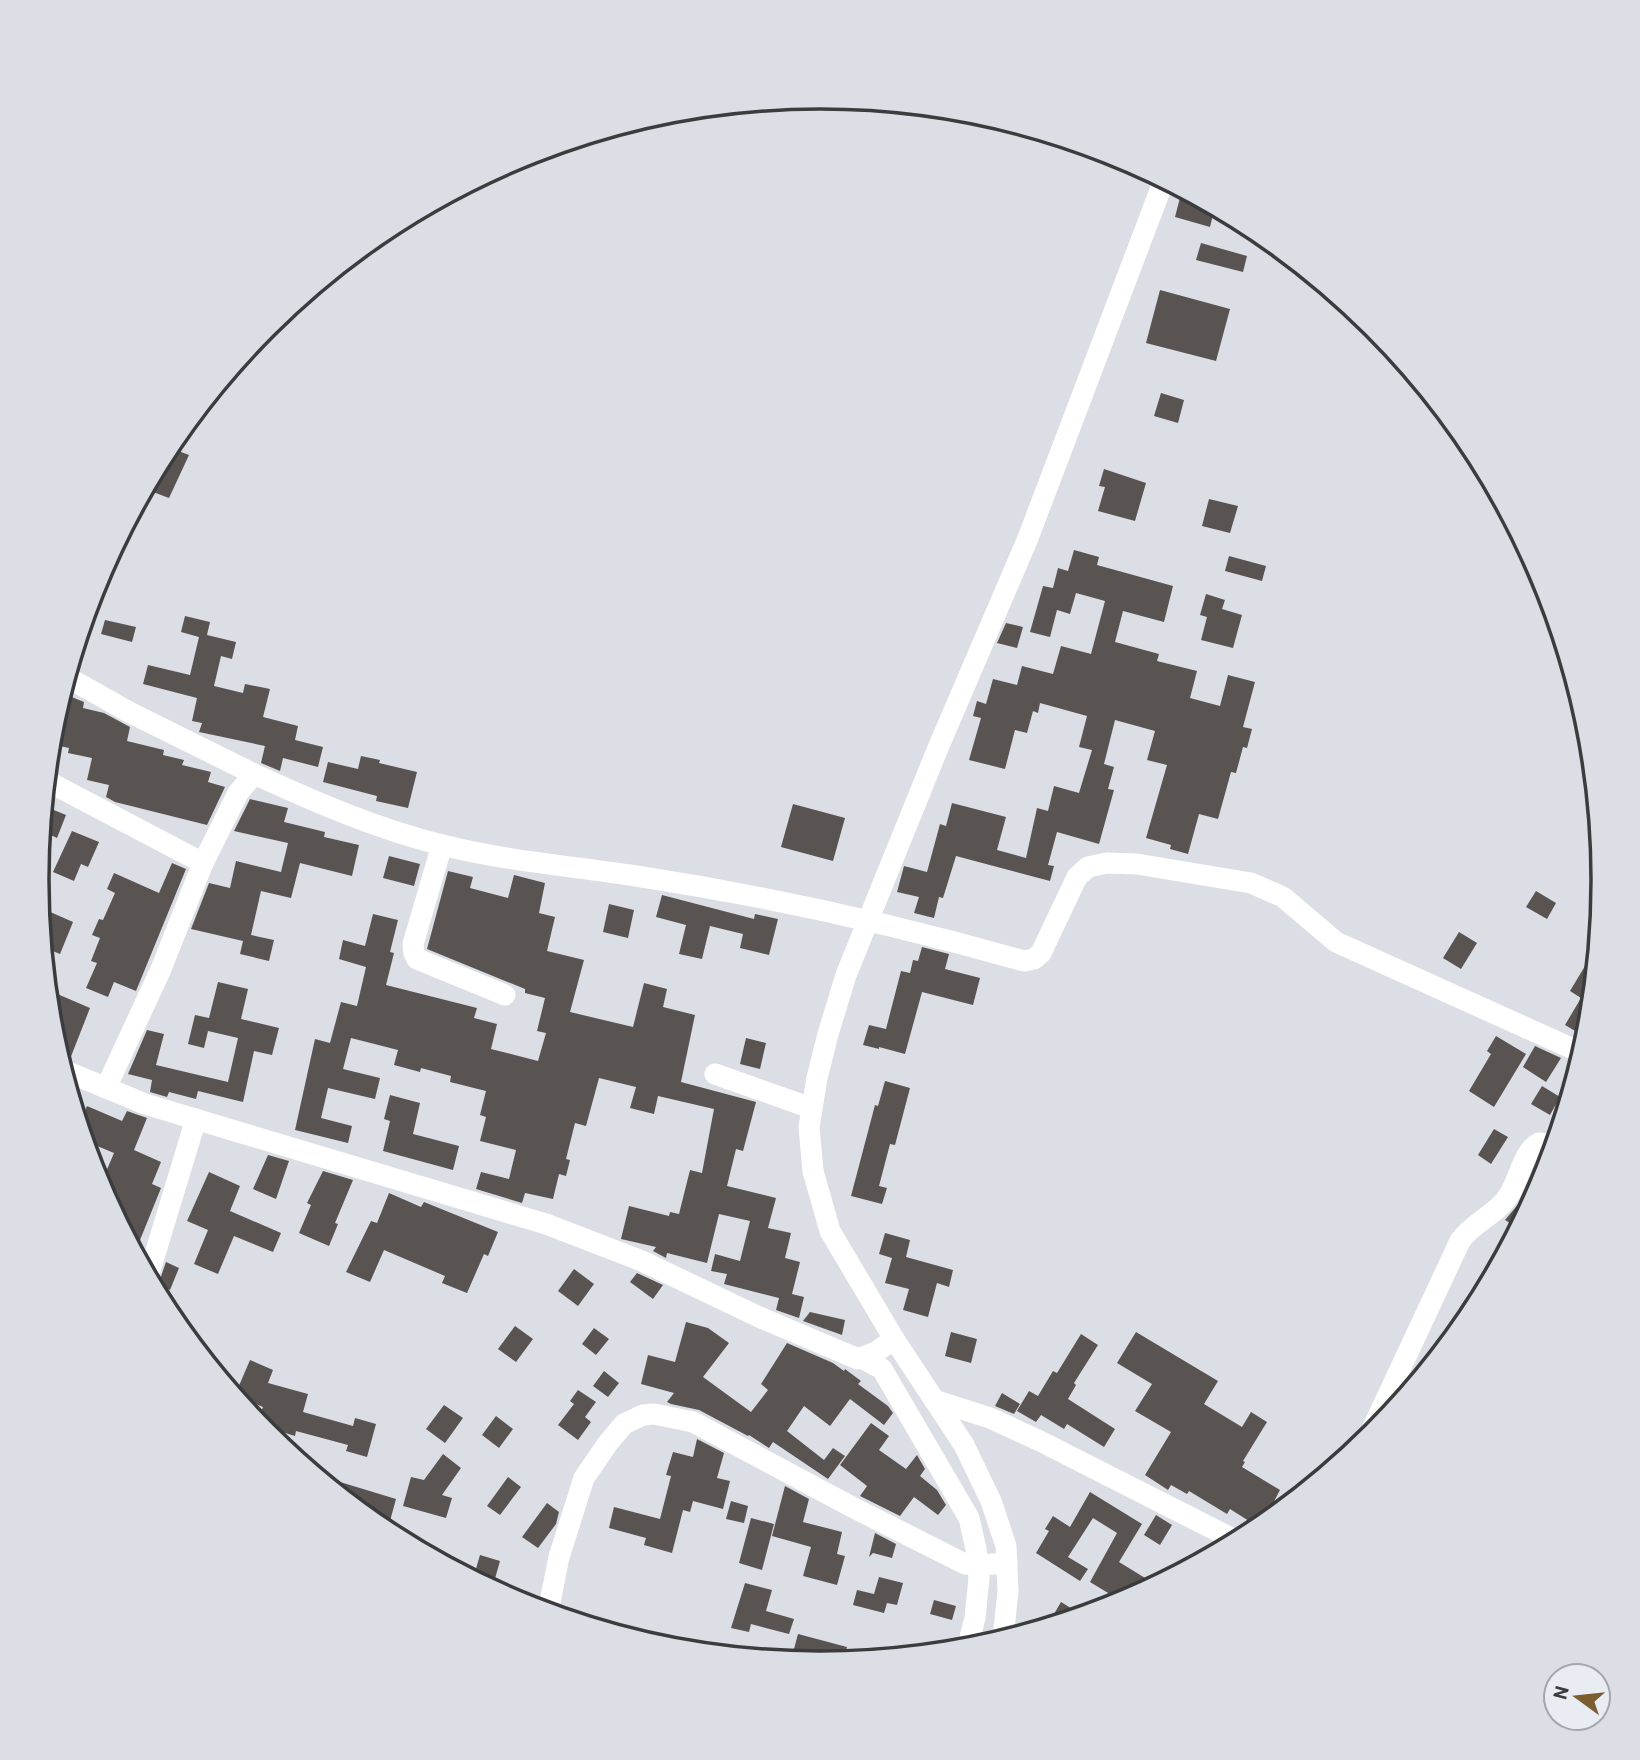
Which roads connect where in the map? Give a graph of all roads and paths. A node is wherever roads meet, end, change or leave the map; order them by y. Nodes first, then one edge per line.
1 (1161, 189) edge
2 (75, 681) edge
3 (254, 774) junction
4 (55, 785) edge
5 (443, 845) junction
6 (204, 863) junction
7 (855, 918) junction
8 (505, 995) dead end
9 (1572, 1048) edge
10 (715, 1074) dead end
11 (74, 1075) edge
12 (106, 1088) junction
13 (808, 1107) junction
14 (196, 1119) junction
15 (1544, 1144) edge
16 (152, 1265) edge
17 (881, 1348) junction
18 (934, 1400) junction
19 (1383, 1406) edge
20 (1225, 1535) edge
21 (993, 1564) junction
22 (550, 1602) edge
23 (1004, 1628) edge
24 (970, 1636) edge

1 - 7 street
2 - 3 street
3 - 5 street
3 - 6 street
4 - 6 street
5 - 7 street
5 - 8 street
6 - 12 street
7 - 9 street
7 - 13 street
10 - 13 street
11 - 12 street
12 - 14 street
13 - 17 street
14 - 16 street
14 - 17 street
15 - 19 street
17 - 18 street
17 - 21 street
18 - 20 street
18 - 21 street
21 - 22 street
21 - 23 street
21 - 24 street

